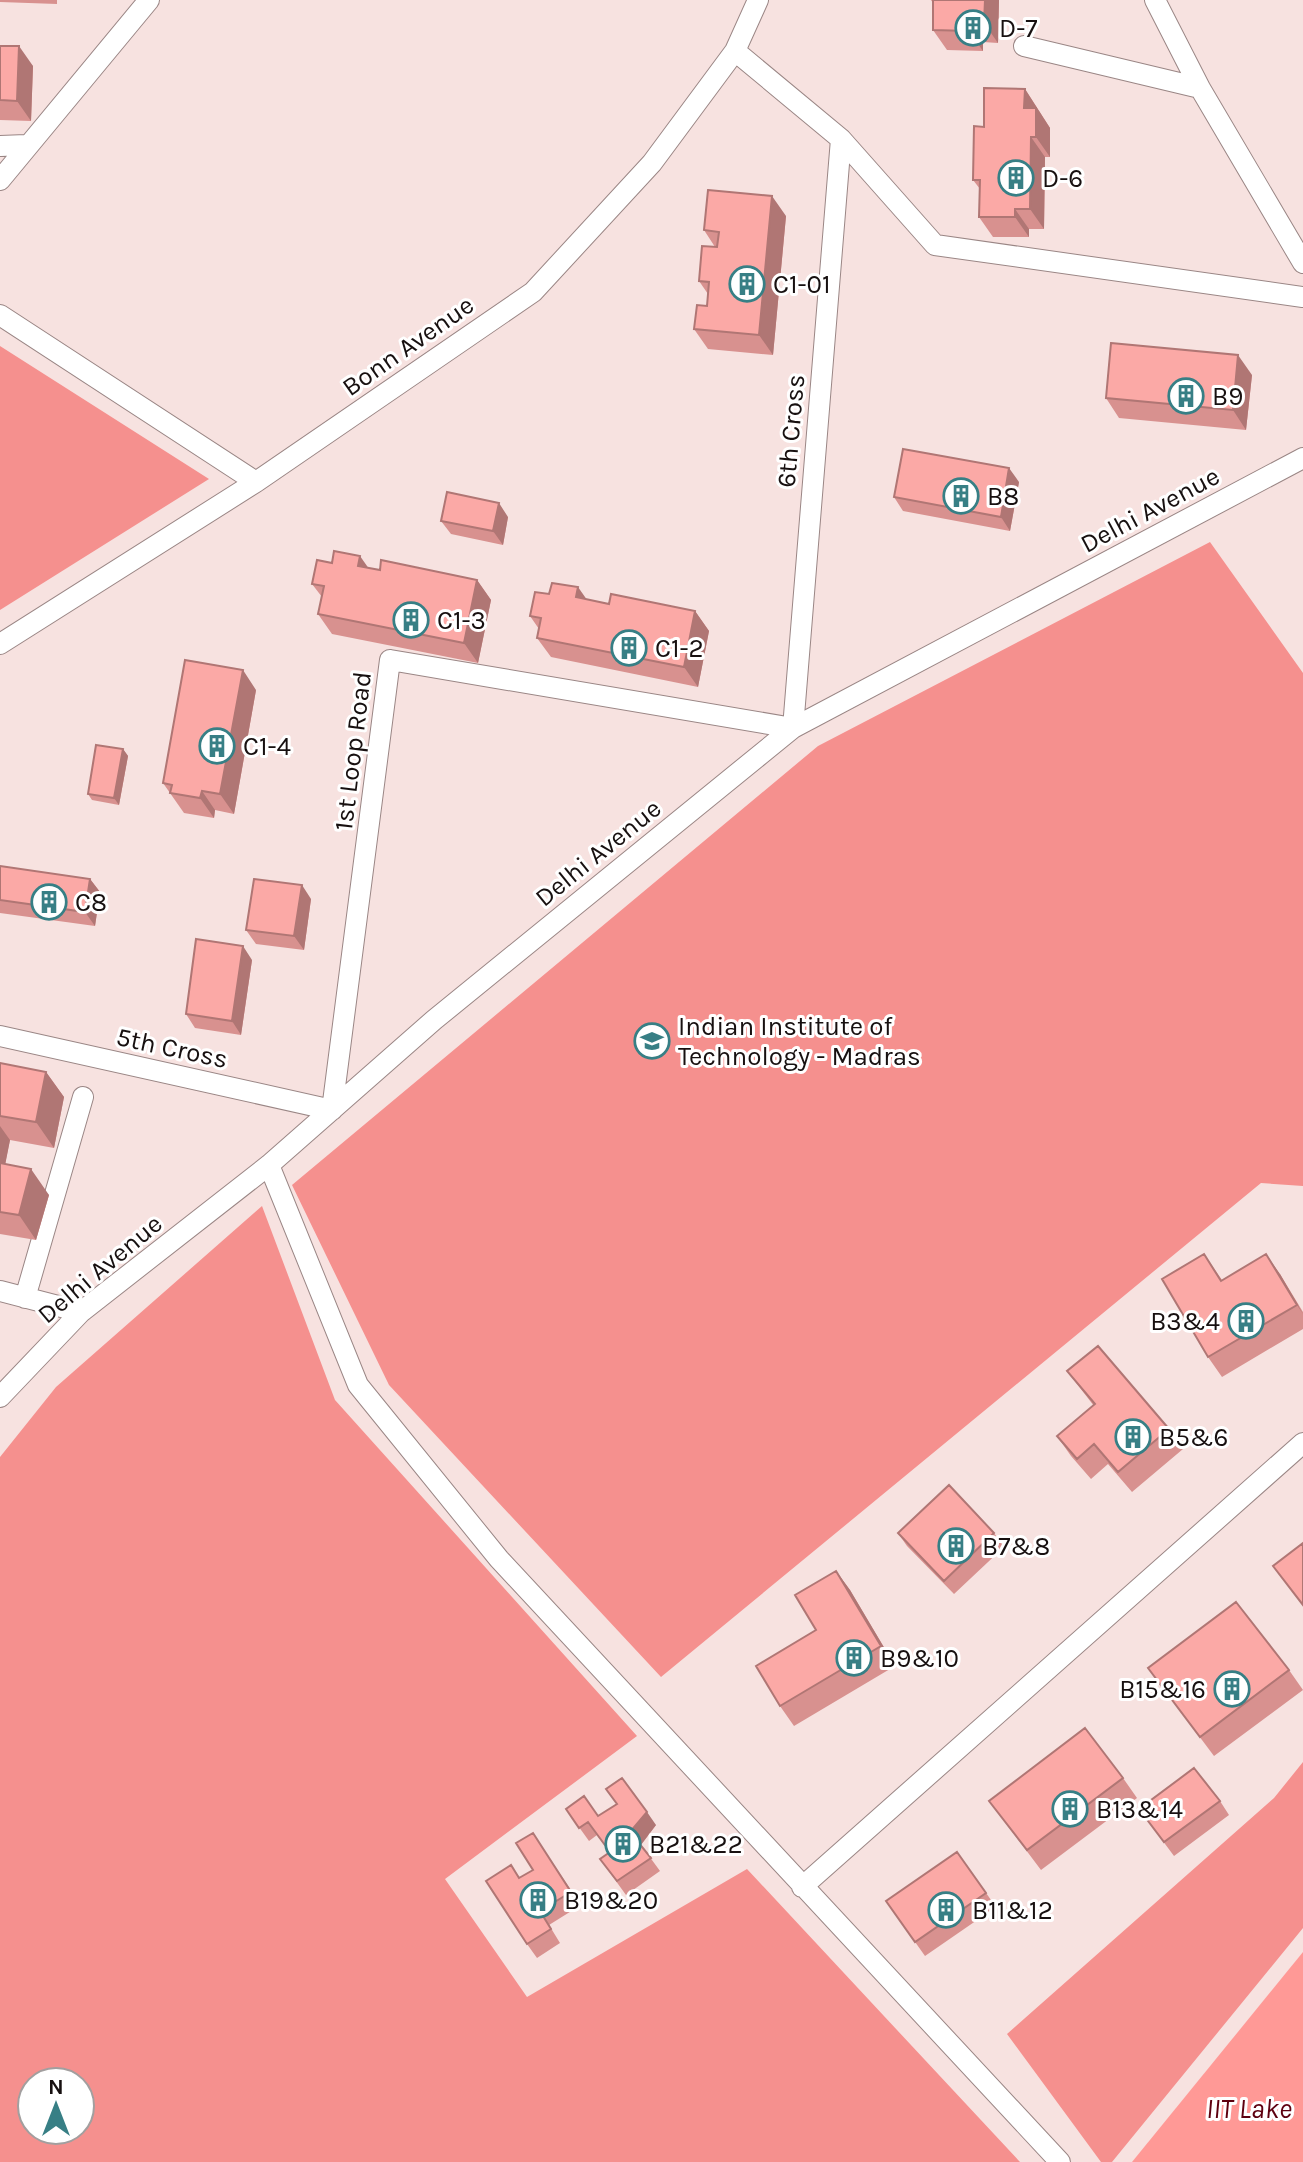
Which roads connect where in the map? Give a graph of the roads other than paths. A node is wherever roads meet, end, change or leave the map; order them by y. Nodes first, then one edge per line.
1 (149, 0) edge
2 (758, 0) edge
3 (1155, 0) edge
4 (1024, 46) dead end
5 (735, 51) junction
6 (1200, 88) junction
7 (841, 139) junction
8 (26, 145) junction
9 (0, 146) edge
10 (0, 180) edge
11 (1303, 263) edge
12 (1303, 297) edge
13 (0, 315) edge
14 (1303, 458) edge
15 (256, 482) junction
16 (0, 644) edge
17 (793, 728) junction
18 (0, 1036) edge
19 (83, 1097) dead end
20 (332, 1110) junction
21 (269, 1165) junction
22 (0, 1291) edge
23 (25, 1298) junction
24 (81, 1312) junction
25 (0, 1397) edge
26 (1303, 1443) edge
27 (802, 1887) junction
28 (1060, 2162) edge

1 - 8 lane
2 - 5 lane, Bonn Avenue
3 - 6 lane
4 - 6 lane
5 - 7 lane
5 - 15 lane, Bonn Avenue
6 - 11 lane
7 - 12 lane
7 - 17 lane, 6th Cross
8 - 9 lane
8 - 10 lane
13 - 15 lane
14 - 17 lane, Delhi Avenue
15 - 16 lane, Bonn Avenue
17 - 20 lane, Delhi Avenue
17 - 20 lane, 1st Loop Road
18 - 20 lane, 5th Cross
19 - 23 lane
20 - 21 lane, Delhi Avenue
21 - 24 lane, Delhi Avenue
21 - 27 lane
22 - 23 lane
23 - 24 lane
24 - 25 lane, Delhi Avenue
26 - 27 lane
27 - 28 lane

